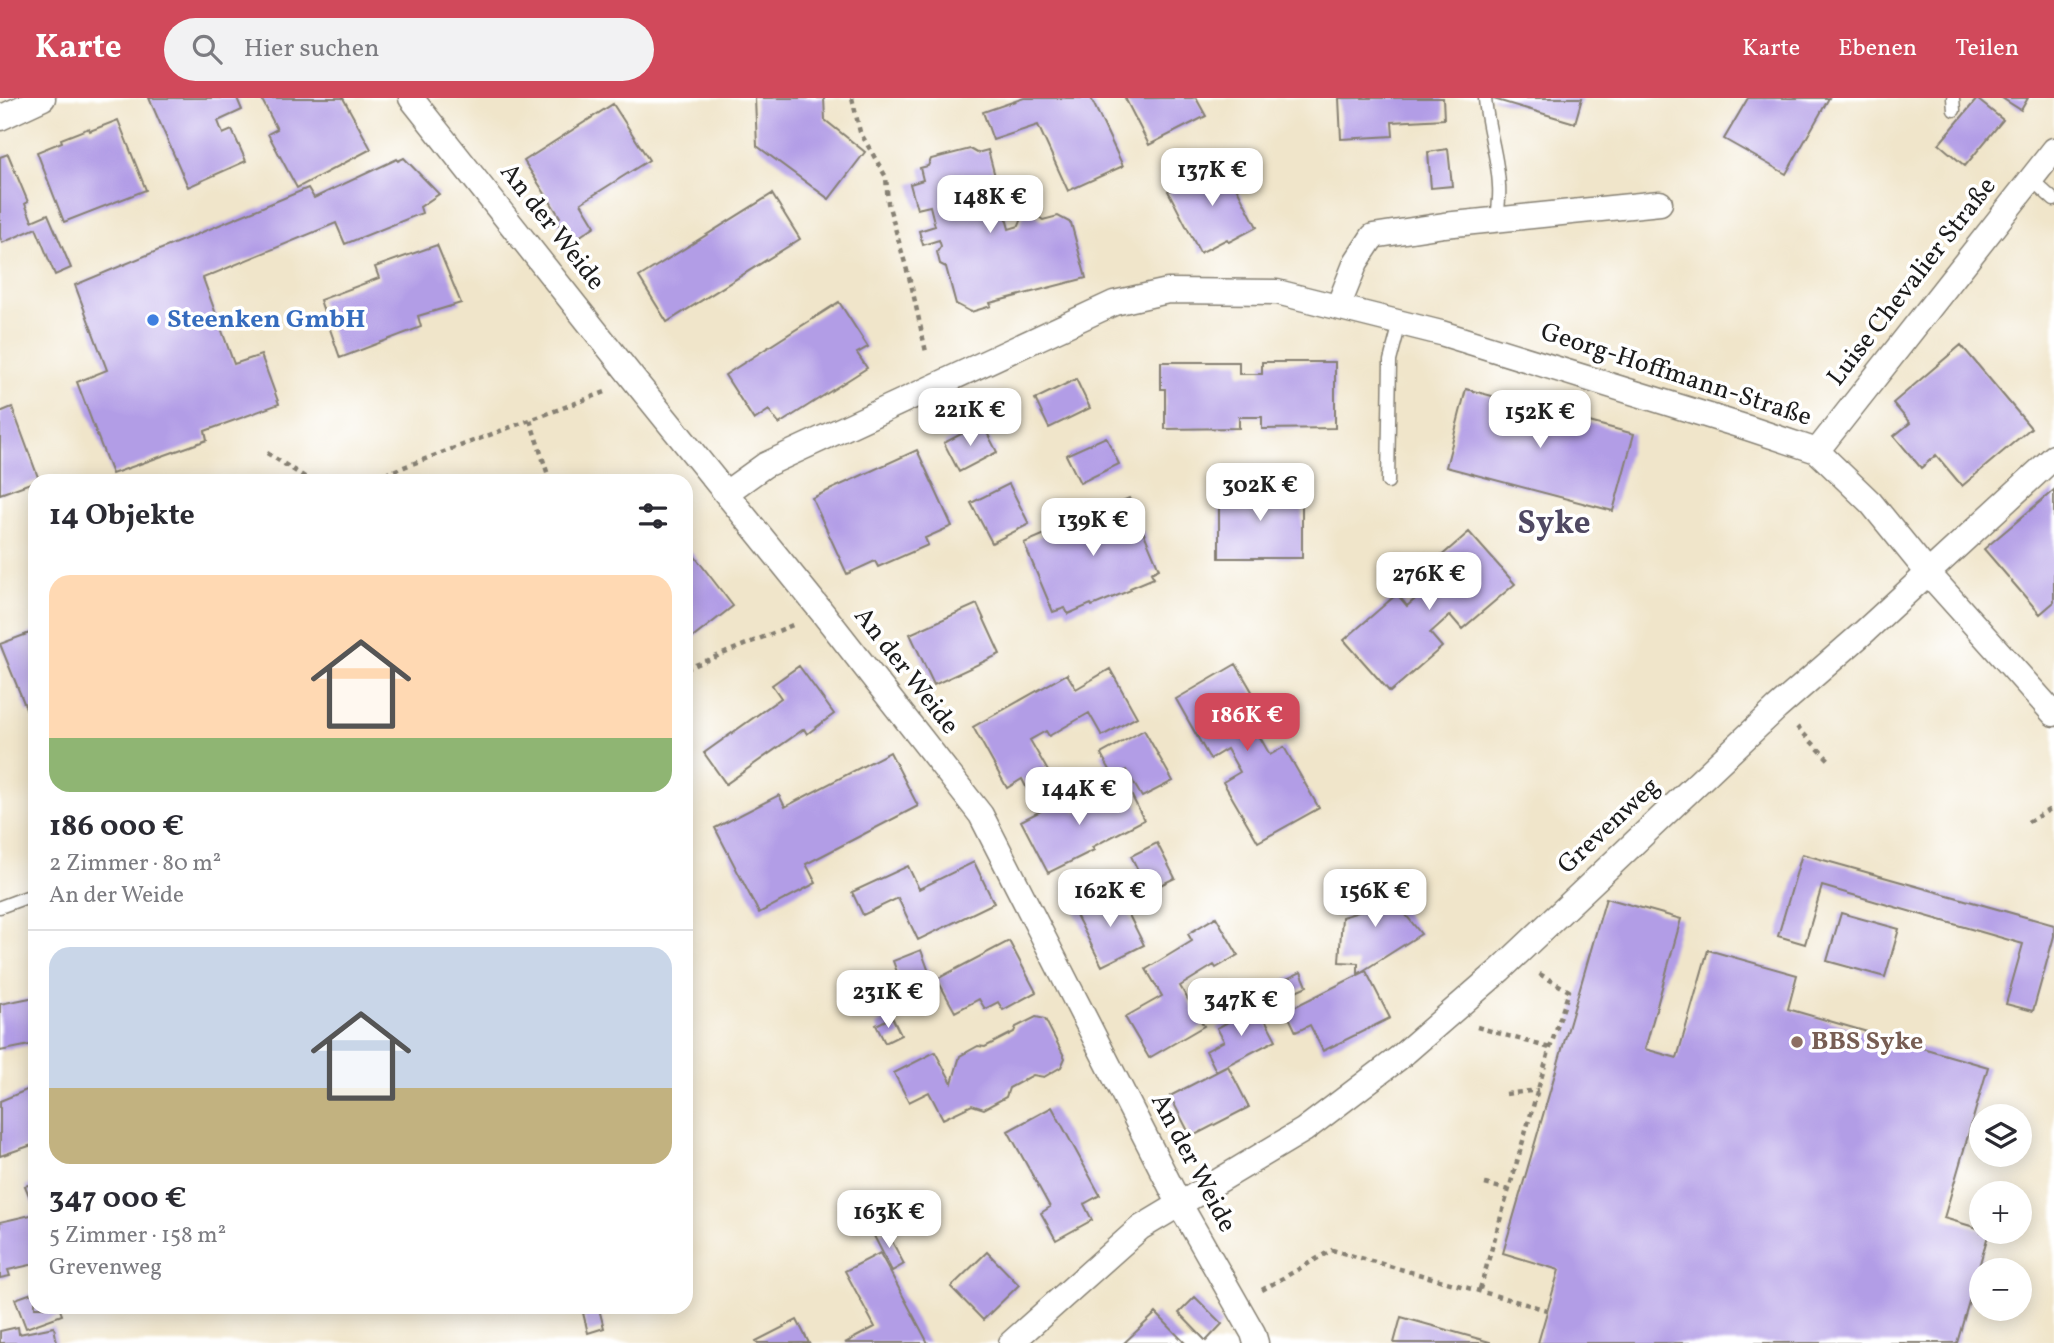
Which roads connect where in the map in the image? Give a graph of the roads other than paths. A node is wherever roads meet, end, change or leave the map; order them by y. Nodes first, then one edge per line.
1 (43, 98) edge
2 (411, 98) edge
3 (1485, 98) edge
4 (0, 118) edge
5 (2054, 150) edge
6 (2031, 179) junction
7 (2054, 200) edge
8 (1660, 203) dead end
9 (1497, 220) junction
10 (1338, 307) junction
11 (1400, 323) junction
12 (1817, 451) junction
13 (2054, 457) edge
14 (1388, 482) dead end
15 (726, 493) junction
16 (1928, 573) junction
17 (2054, 714) edge
18 (28, 897) edge
19 (0, 907) edge
20 (1179, 1203) junction
21 (1011, 1343) edge
22 (1256, 1343) edge

1 - 4 street
2 - 15 street, An der Weide
3 - 9 lane
5 - 6 street, Luise Chevalier Straße
6 - 7 lane
6 - 12 street, Luise Chevalier Straße
8 - 9 street
9 - 10 street
10 - 11 street, Georg-Hoffmann-Straße
10 - 15 street, Georg-Hoffmann-Straße
11 - 12 street, Georg-Hoffmann-Straße
11 - 14 lane
12 - 16 street, Georg-Hoffmann-Straße
13 - 16 street, Grevenweg
15 - 20 street, An der Weide
16 - 17 street, Georg-Hoffmann-Straße
16 - 20 street, Grevenweg
18 - 19 lane
20 - 21 street, Grevenweg
20 - 22 street, An der Weide

